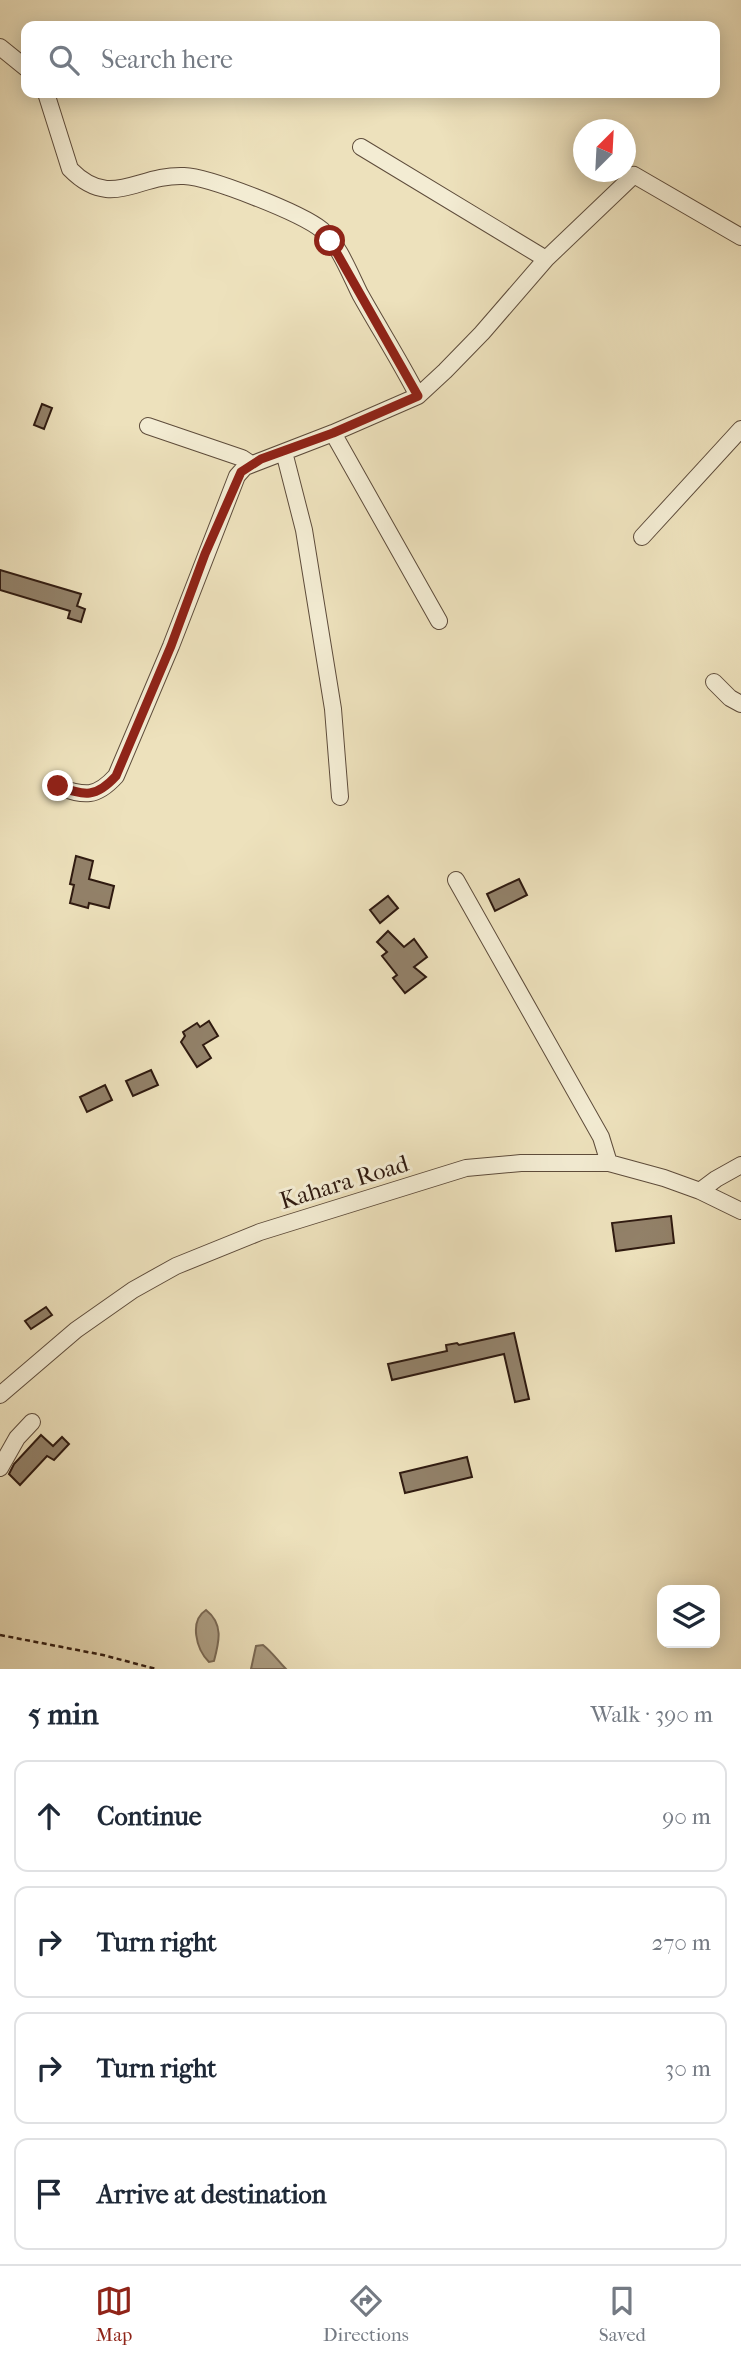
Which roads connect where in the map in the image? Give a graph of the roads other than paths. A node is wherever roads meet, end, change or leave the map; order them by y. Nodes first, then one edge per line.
1 (0, 47) edge
2 (21, 64) edge
3 (48, 98) edge
4 (361, 147) dead end
5 (741, 237) edge
6 (546, 259) junction
7 (418, 396) junction
8 (148, 426) dead end
9 (741, 429) edge
10 (333, 433) junction
11 (284, 452) junction
12 (251, 464) junction
13 (642, 537) dead end
14 (439, 621) dead end
15 (714, 682) dead end
16 (741, 704) edge
17 (58, 786) dead end
18 (340, 797) dead end
19 (456, 880) dead end
20 (609, 1163) junction
21 (741, 1166) edge
22 (700, 1191) junction
23 (741, 1211) edge
24 (0, 1395) edge
25 (32, 1422) dead end
26 (0, 1468) edge

1 - 2 street
3 - 7 street
4 - 6 street
5 - 6 street
6 - 7 street
7 - 10 street
8 - 12 street
9 - 13 street
10 - 11 street
10 - 14 street
11 - 12 street
11 - 18 street
12 - 17 street
15 - 16 street
19 - 20 street
20 - 22 street, Kahara Road
20 - 24 street, Kahara Road
21 - 22 street
22 - 23 street, Kahara Road
25 - 26 street

